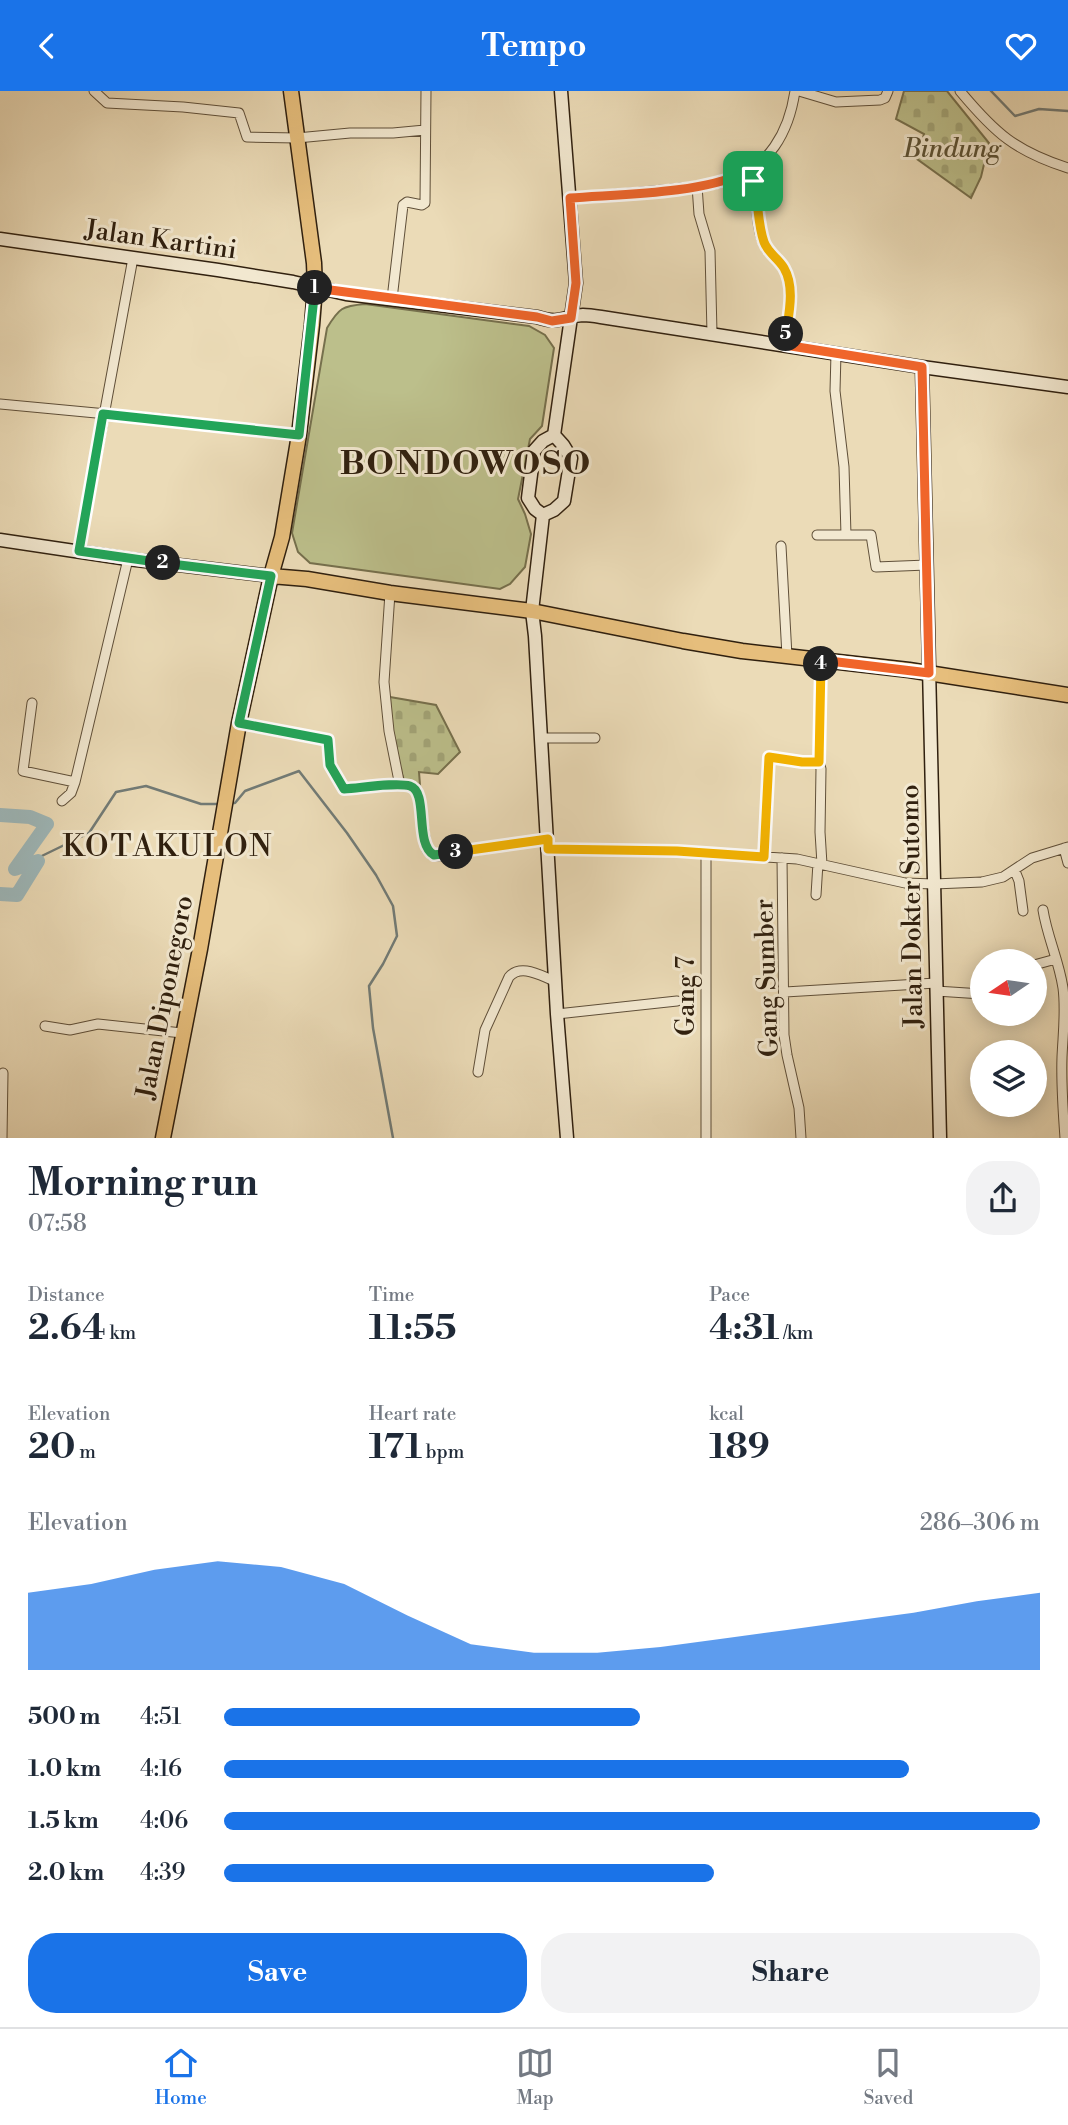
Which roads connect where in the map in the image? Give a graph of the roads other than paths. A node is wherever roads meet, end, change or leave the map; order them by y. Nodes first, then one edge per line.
1 (94, 91) edge
2 (291, 91) edge
3 (426, 91) edge
4 (561, 91) edge
5 (797, 91) edge
6 (888, 91) edge
7 (960, 91) edge
8 (425, 130) junction
9 (297, 138) junction
10 (1068, 168) edge
11 (744, 173) junction
12 (697, 186) junction
13 (570, 198) junction
14 (0, 239) edge
15 (133, 258) junction
16 (315, 288) junction
17 (392, 299) junction
18 (571, 318) junction
19 (712, 333) junction
20 (785, 345) junction
21 (836, 353) junction
22 (922, 367) junction
23 (1068, 387) edge
24 (0, 404) edge
25 (103, 414) junction
26 (299, 435) junction
27 (554, 435) junction
28 (543, 515) junction
29 (817, 535) dead end
30 (846, 535) junction
31 (0, 540) edge
32 (781, 546) dead end
33 (79, 551) junction
34 (128, 559) junction
35 (926, 565) junction
36 (271, 576) junction
37 (390, 593) junction
38 (532, 611) junction
39 (787, 656) junction
40 (821, 660) junction
41 (929, 673) junction
42 (1068, 695) edge
43 (32, 703) dead end
44 (239, 723) junction
45 (541, 738) junction
46 (596, 738) dead end
47 (819, 762) junction
48 (75, 782) junction
49 (401, 784) junction
50 (62, 801) dead end
51 (548, 844) junction
52 (1066, 847) edge
53 (706, 853) junction
54 (764, 857) junction
55 (782, 858) junction
56 (1068, 863) edge
57 (820, 864) junction
58 (1015, 871) junction
59 (934, 884) junction
60 (816, 895) dead end
61 (1043, 910) dead end
62 (1023, 911) dead end
63 (1056, 959) junction
64 (1047, 961) edge
65 (555, 981) junction
66 (936, 987) junction
67 (785, 992) junction
68 (970, 992) edge
69 (677, 1001) dead end
70 (557, 1014) junction
71 (45, 1025) dead end
72 (182, 1033) junction
73 (478, 1072) dead end
74 (4, 1073) dead end
75 (2, 1138) edge
76 (163, 1138) edge
77 (567, 1138) edge
78 (706, 1138) edge
79 (801, 1138) edge
80 (940, 1138) edge
81 (1065, 1138) edge

1 - 9 street
2 - 9 main road, Jalan Diponegoro
3 - 8 street
4 - 13 street
5 - 6 street
5 - 11 street
7 - 10 street
8 - 9 street
8 - 17 street
9 - 16 main road, Jalan Diponegoro
11 - 12 street
11 - 20 street
12 - 13 street
12 - 19 street
13 - 18 street
14 - 15 street, Jalan Kartini
15 - 16 street, Jalan Kartini
15 - 25 street
16 - 17 street, Jalan Kartini
16 - 26 main road, Jalan Diponegoro
17 - 18 street, Jalan Kartini
18 - 19 street, Jalan Kartini
18 - 27 street
19 - 20 street, Jalan Kartini
20 - 21 street, Jalan Kartini
21 - 22 street, Jalan Kartini
21 - 30 street
22 - 23 street, Jalan Kartini
22 - 35 street, Jalan Dokter Sutomo
24 - 25 street
25 - 26 street
25 - 33 street
26 - 36 main road, Jalan Diponegoro
27 - 28 street
27 - 28 street
28 - 38 street
29 - 30 street
30 - 35 street
31 - 33 street
32 - 39 street
33 - 34 street
34 - 36 street
34 - 48 street
35 - 41 street, Jalan Dokter Sutomo
36 - 37 main road
36 - 44 main road, Jalan Diponegoro
37 - 38 main road
37 - 49 street
38 - 39 main road
38 - 45 street
39 - 40 main road
40 - 41 main road
40 - 47 street
41 - 42 main road
41 - 59 street, Jalan Dokter Sutomo
43 - 48 street
44 - 49 street
44 - 72 main road, Jalan Diponegoro
45 - 46 street
45 - 51 street
47 - 54 street
47 - 57 street
48 - 50 street
49 - 51 street
51 - 53 street
51 - 65 street
52 - 56 street
52 - 58 street
53 - 54 street
53 - 78 street, Gang 7
54 - 55 street
55 - 57 street
55 - 67 street, Gang Sumber
57 - 59 street
57 - 60 street
58 - 59 street
58 - 62 street
59 - 66 street, Jalan Dokter Sutomo
61 - 63 street
63 - 64 street
63 - 81 street
65 - 70 street
65 - 73 street
66 - 67 street
66 - 68 street
66 - 80 street, Jalan Dokter Sutomo
67 - 79 street, Gang Sumber
69 - 70 street
70 - 77 street
71 - 72 street
72 - 76 main road, Jalan Diponegoro
74 - 75 street

